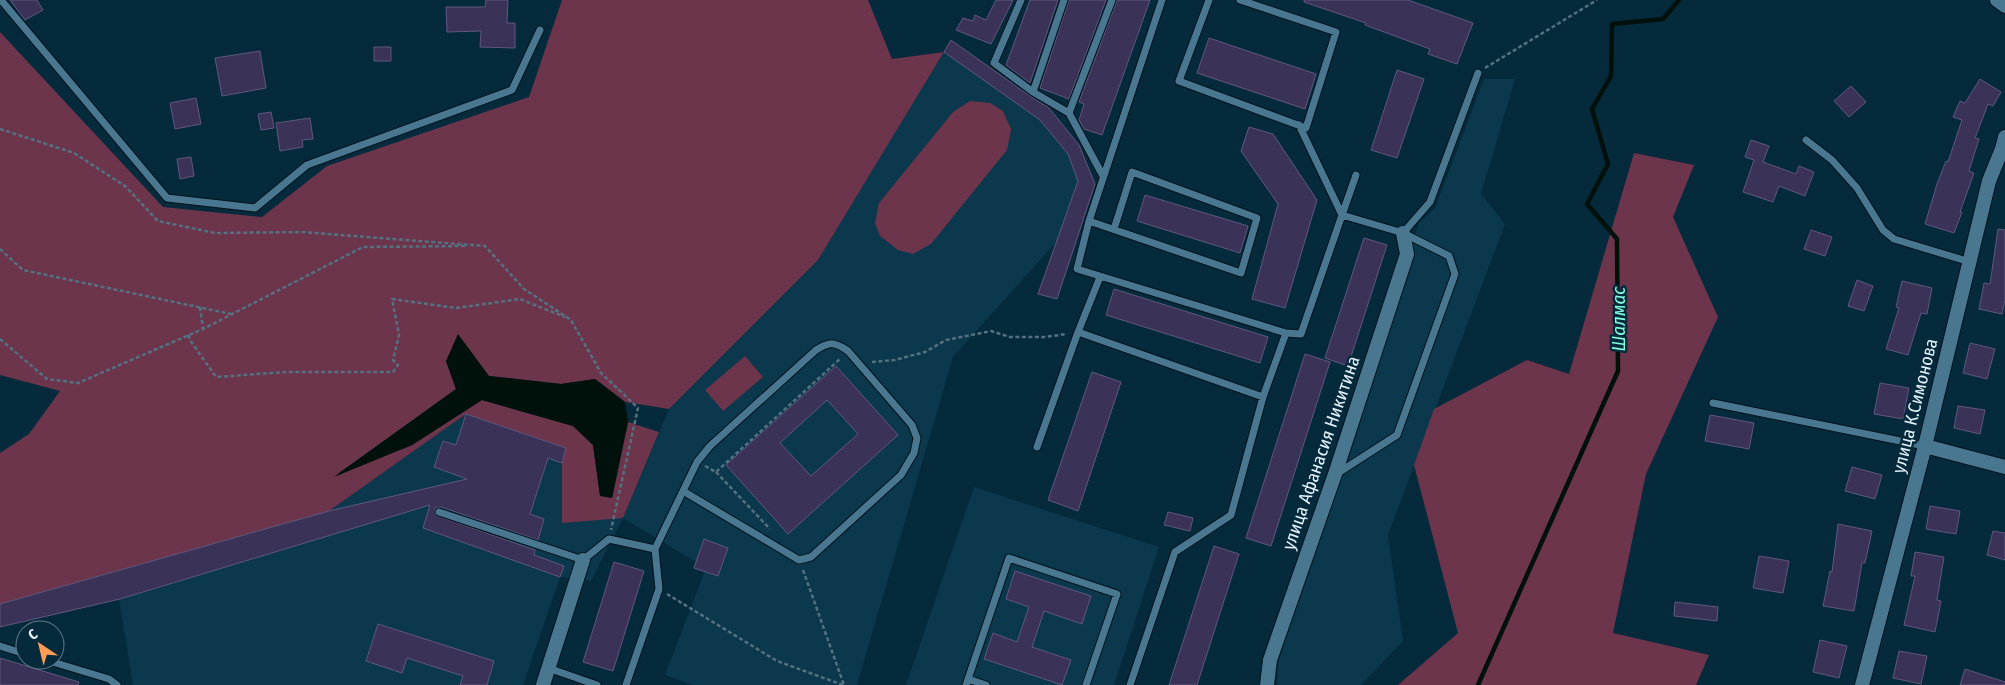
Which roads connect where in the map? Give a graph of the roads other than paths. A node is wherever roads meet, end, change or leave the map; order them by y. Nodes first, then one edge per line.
1 (1, 0) edge
2 (1020, 0) edge
3 (1064, 0) edge
4 (1112, 0) edge
5 (1162, 0) edge
6 (1209, 0) edge
7 (1240, 0) edge
8 (1997, 0) edge
9 (2005, 6) edge
10 (540, 30) dead end
11 (1478, 72) road end
12 (1033, 92) junction
13 (1069, 113) junction
14 (1299, 126) junction
15 (2005, 137) edge
16 (1806, 140) dead end
17 (1103, 176) junction
18 (1356, 176) dead end
19 (1342, 215) junction
20 (1089, 221) junction
21 (1114, 229) junction
22 (1403, 233) junction
23 (1970, 262) junction
24 (1100, 277) junction
25 (1078, 332) junction
26 (1286, 333) junction
27 (1263, 397) junction
28 (1713, 403) dead end
29 (1924, 446) junction
30 (1038, 447) dead end
31 (2005, 467) edge
32 (1336, 474) junction
33 (682, 491) junction
34 (438, 512) dead end
35 (656, 549) junction
36 (583, 560) junction
37 (0, 646) edge
38 (15, 651) edge
39 (65, 666) edge
40 (548, 668) junction
41 (967, 682) edge
42 (116, 685) edge
43 (543, 685) edge
44 (597, 685) edge
45 (626, 685) edge
46 (986, 685) edge
47 (1086, 685) edge
48 (1130, 685) edge
49 (1267, 685) edge
50 (1862, 685) edge

1 - 10 lane
2 - 12 lane
3 - 12 lane
4 - 13 lane
5 - 17 lane
6 - 14 lane
7 - 14 lane
8 - 9 street
11 - 22 lane
12 - 13 lane
13 - 17 lane
14 - 19 lane
15 - 23 street, улица К.Симонова
16 - 23 lane
17 - 20 lane
18 - 19 lane
19 - 22 lane
19 - 26 lane
20 - 21 lane
20 - 24 lane
21 - 21 lane
22 - 32 street, улица Афанасия Никитина
22 - 32 lane
23 - 29 street, улица К.Симонова
24 - 25 lane
24 - 26 lane
25 - 27 lane
25 - 30 lane
26 - 27 lane
27 - 48 lane
28 - 29 lane
29 - 31 street
29 - 50 street, улица К.Симонова
32 - 49 street, улица Афанасия Никитина
33 - 33 lane
33 - 35 lane
34 - 36 lane
35 - 36 lane
35 - 45 lane
36 - 40 street
37 - 38 lane
39 - 42 lane
40 - 43 street
40 - 44 lane
41 - 46 lane
41 - 47 lane

